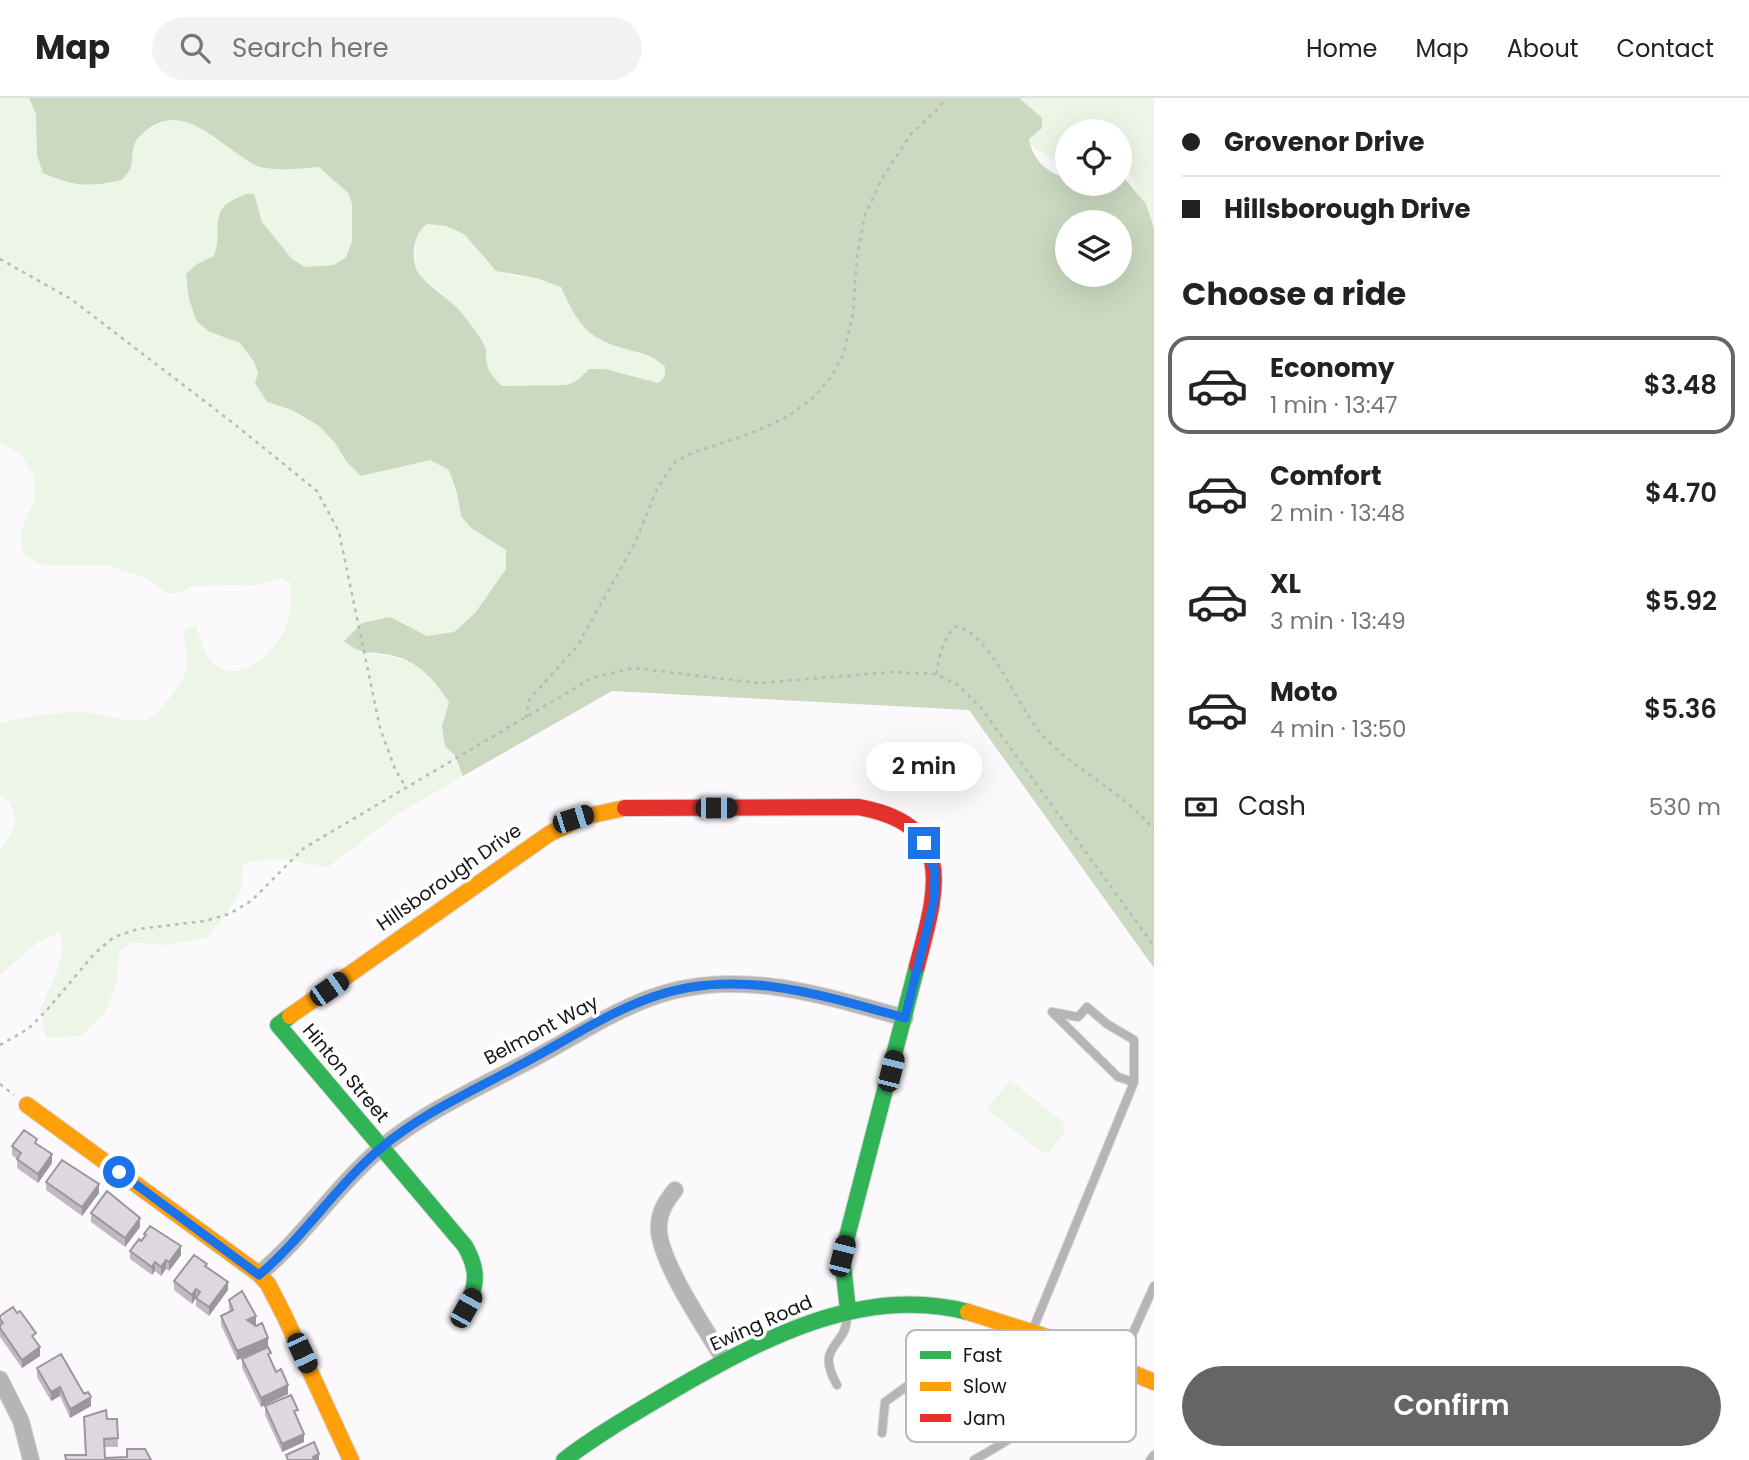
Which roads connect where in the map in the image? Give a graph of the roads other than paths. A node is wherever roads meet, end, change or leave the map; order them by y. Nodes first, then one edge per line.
1 (905, 1018) junction
2 (278, 1025) joint
3 (1134, 1082) junction
4 (27, 1105) dead end
5 (381, 1148) junction
6 (675, 1190) dead end
7 (259, 1275) junction
8 (1154, 1286) edge
9 (466, 1308) dead end
10 (848, 1310) junction
11 (1009, 1322) junction
12 (1033, 1329) joint
13 (1003, 1330) edge
14 (1134, 1330) edge
15 (725, 1361) junction
16 (1136, 1374) edge
17 (0, 1379) edge
18 (1154, 1382) edge
19 (837, 1385) dead end
20 (906, 1387) edge
21 (882, 1433) dead end
22 (1003, 1442) edge
23 (1154, 1455) edge
24 (31, 1460) edge
25 (351, 1460) edge
26 (564, 1460) edge
27 (974, 1460) edge
28 (1150, 1460) edge

1 - 2 street, Hillsborough Drive
1 - 5 street, Belmont Way
1 - 10 street, Hillsborough Drive
2 - 5 street, Hinton Street
3 - 3 lane
3 - 12 lane
4 - 7 street
5 - 7 street, Belmont Way
5 - 9 street, Hinton Street
6 - 15 street
7 - 25 street
8 - 14 lane
10 - 11 street, Ewing Road
10 - 15 street, Ewing Road
10 - 19 lane
11 - 12 street, Ewing Road
11 - 13 lane
15 - 26 street, Ewing Road
16 - 18 street, Ewing Road
17 - 24 street
20 - 21 lane
22 - 27 lane
23 - 28 lane

